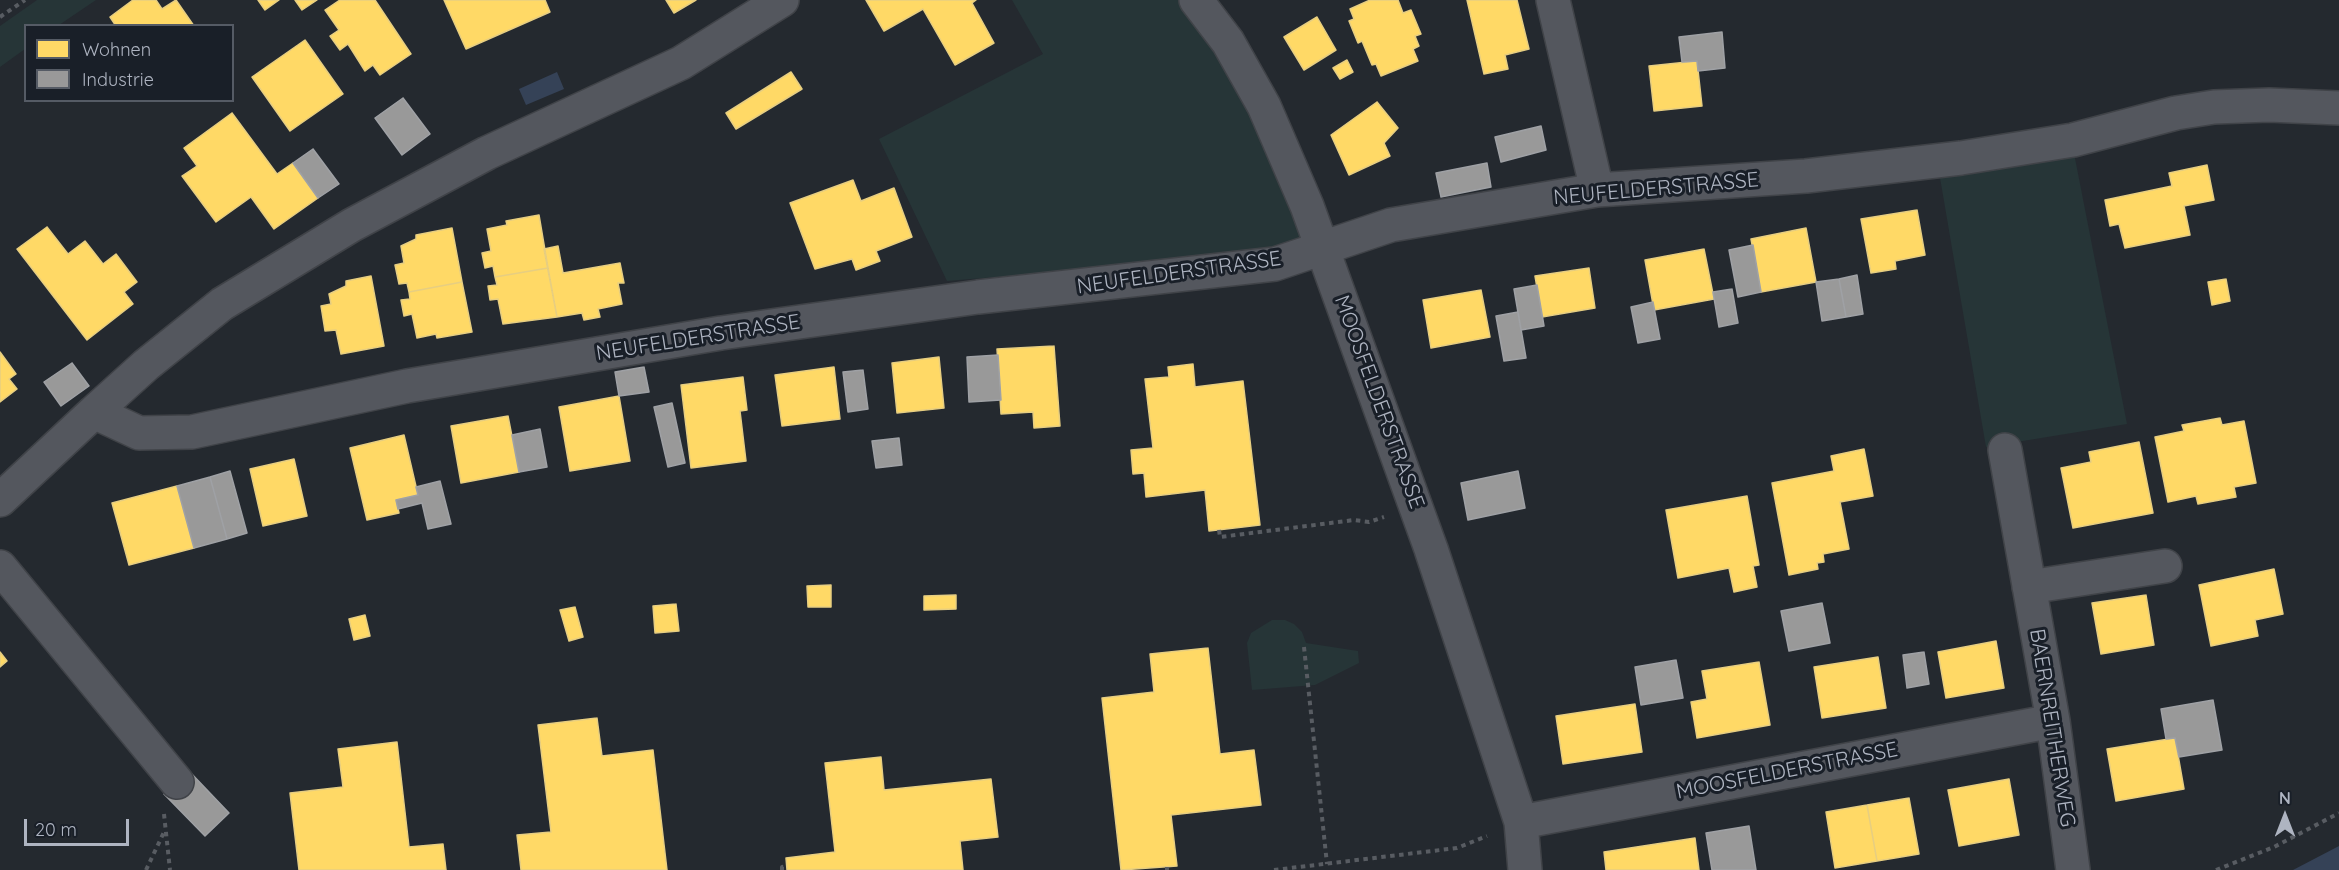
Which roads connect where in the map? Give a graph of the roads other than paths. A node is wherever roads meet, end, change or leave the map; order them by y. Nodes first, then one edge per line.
1 (782, 0) edge
2 (1196, 0) edge
3 (1553, 0) edge
4 (2339, 108) edge
5 (1598, 190) junction
6 (1322, 246) junction
7 (94, 412) junction
8 (2005, 450) dead end
9 (0, 500) edge
10 (2165, 566) dead end
11 (0, 567) edge
12 (2029, 587) junction
13 (2053, 721) junction
14 (170, 795) road end
15 (1521, 822) junction
16 (1526, 870) edge
17 (2073, 870) edge

1 - 7 street
2 - 6 street, MOOSFELDERSTRASSE
3 - 5 street
4 - 5 street, NEUFELDERSTRASSE
5 - 6 street, NEUFELDERSTRASSE
6 - 7 street, NEUFELDERSTRASSE
6 - 15 street, MOOSFELDERSTRASSE
7 - 9 street
8 - 12 street, BAERNREITHERWEG
10 - 12 street
11 - 14 street
12 - 13 street, BAERNREITHERWEG
13 - 15 street, MOOSFELDERSTRASSE
13 - 17 street, BAERNREITHERWEG
15 - 16 street, MOOSFELDERSTRASSE

